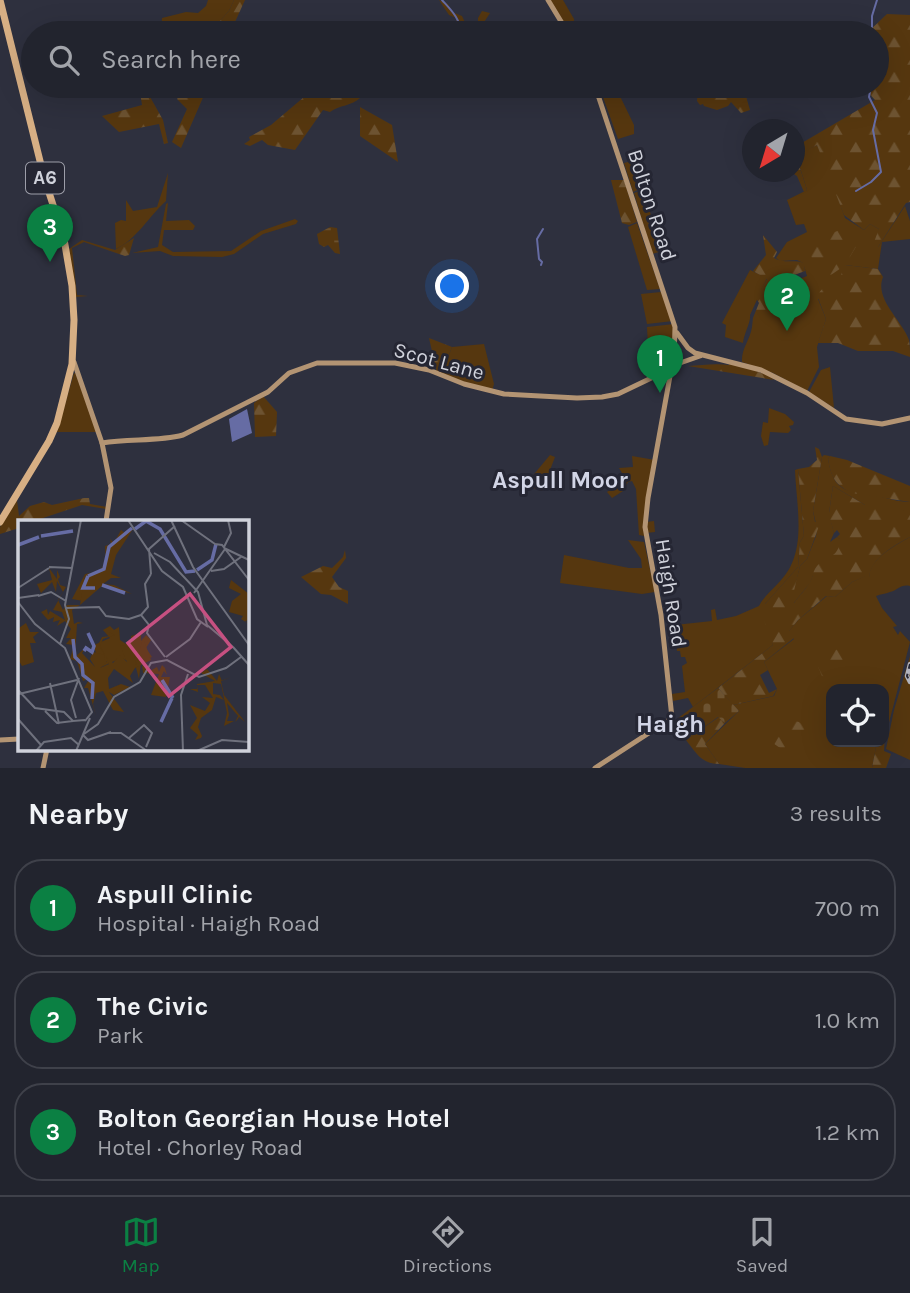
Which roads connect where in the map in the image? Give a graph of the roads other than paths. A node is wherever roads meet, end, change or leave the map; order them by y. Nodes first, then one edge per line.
1 (0, 0) edge
2 (548, 0) edge
3 (1, 8) edge
4 (561, 21) edge
5 (21, 87) edge
6 (24, 98) edge
7 (599, 98) edge
8 (679, 343) junction
9 (691, 354) junction
10 (674, 360) junction
11 (680, 363) junction
12 (74, 370) junction
13 (668, 376) junction
14 (910, 418) edge
15 (102, 443) junction
16 (107, 520) edge
17 (0, 522) edge
18 (18, 739) edge
19 (0, 740) edge
20 (47, 750) edge
21 (43, 768) edge
22 (595, 768) edge

1 - 3 main road, A6
2 - 4 main road
3 - 5 main road, A6
6 - 12 main road, A6
7 - 8 main road, Bolton Road
8 - 9 main road, Bolton Road
8 - 10 main road
9 - 11 main road
9 - 14 main road
10 - 11 main road
10 - 13 main road
11 - 13 main road
12 - 15 main road
12 - 17 main road, A6
13 - 15 main road, Scot Lane
13 - 22 main road, Haigh Road
15 - 16 main road
18 - 19 main road
20 - 21 main road

